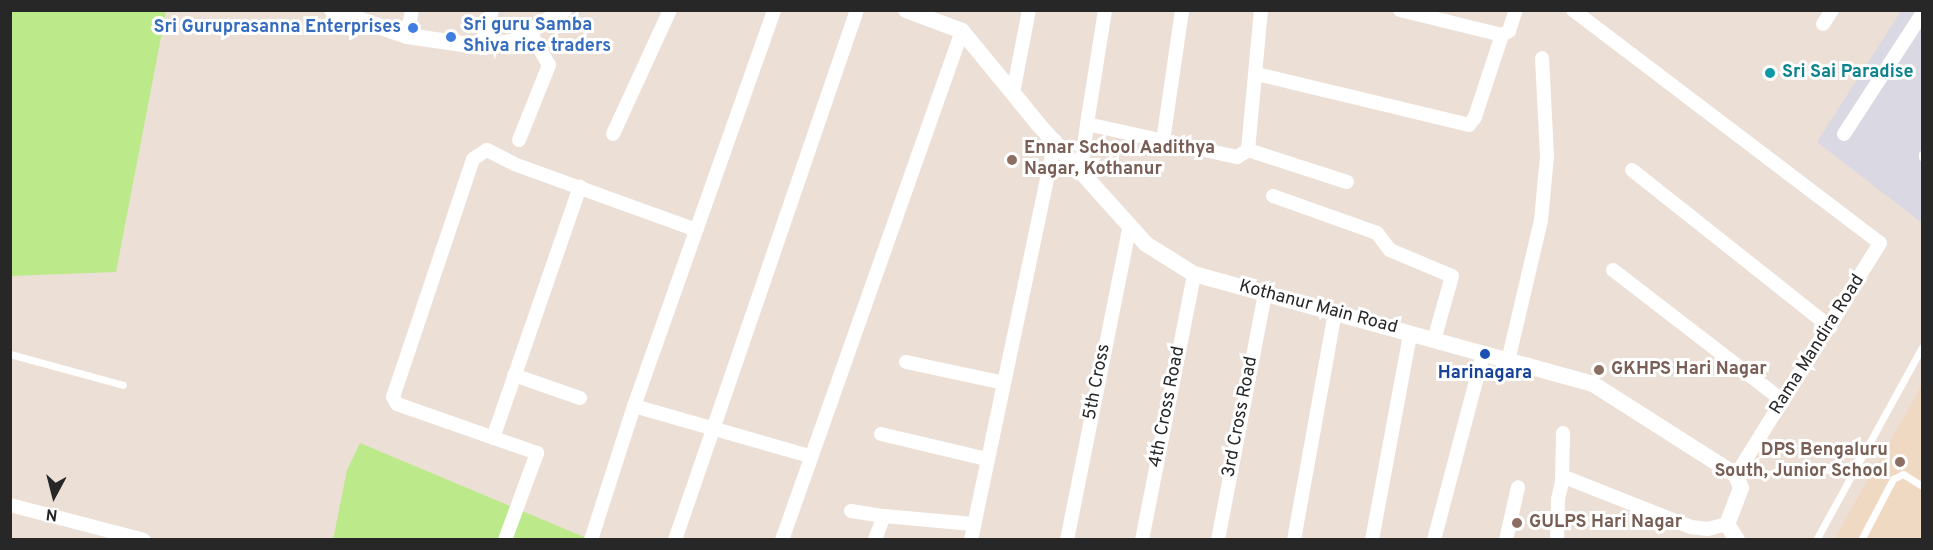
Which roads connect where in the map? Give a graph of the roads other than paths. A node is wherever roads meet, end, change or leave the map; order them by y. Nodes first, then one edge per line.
1 (332, 10) edge
2 (412, 10) edge
3 (492, 10) edge
4 (564, 10) edge
5 (670, 10) edge
6 (774, 10) edge
7 (856, 10) edge
8 (906, 10) edge
9 (1029, 10) edge
10 (1105, 10) edge
11 (1182, 10) edge
12 (1262, 10) edge
13 (1400, 10) edge
14 (1516, 10) edge
15 (1574, 10) edge
16 (1832, 10) edge
17 (1923, 14) edge
18 (1822, 24) dead end
19 (962, 31) junction
20 (530, 32) junction
21 (1502, 35) junction
22 (406, 36) junction
23 (484, 47) junction
24 (1542, 58) dead end
25 (1257, 74) junction
26 (1013, 93) junction
27 (1087, 124) junction
28 (613, 134) dead end
29 (1844, 134) dead end
30 (519, 140) dead end
31 (1055, 141) junction
32 (1163, 141) junction
33 (1248, 150) junction
34 (1081, 168) junction
35 (1632, 170) dead end
36 (1347, 182) dead end
37 (580, 187) junction
38 (1273, 196) dead end
39 (1130, 225) junction
40 (696, 230) junction
41 (1613, 270) dead end
42 (1194, 274) junction
43 (1265, 294) junction
44 (1335, 313) junction
45 (1830, 327) junction
46 (1410, 334) junction
47 (1434, 340) junction
48 (1923, 347) edge
49 (10, 354) edge
50 (1483, 354) junction
51 (1508, 361) junction
52 (906, 363) dead end
53 (514, 375) junction
54 (1004, 383) junction
55 (123, 385) dead end
56 (580, 398) dead end
57 (1783, 400) junction
58 (634, 406) junction
59 (712, 431) junction
60 (1563, 433) dead end
61 (881, 434) dead end
62 (493, 438) junction
63 (810, 456) junction
64 (987, 459) junction
65 (1736, 475) junction
66 (1562, 482) junction
67 (1923, 486) edge
68 (1518, 487) dead end
69 (10, 505) edge
70 (851, 511) dead end
71 (884, 516) junction
72 (973, 524) junction
73 (1727, 524) junction
74 (144, 540) edge
75 (505, 540) edge
76 (591, 540) edge
77 (675, 540) edge
78 (782, 540) edge
79 (875, 540) edge
80 (971, 540) edge
81 (1067, 540) edge
82 (1142, 540) edge
83 (1218, 540) edge
84 (1294, 540) edge
85 (1372, 540) edge
86 (1434, 540) edge
87 (1506, 540) edge
88 (1557, 540) edge
89 (1737, 540) edge
90 (1816, 540) edge
91 (1861, 540) edge

1 - 22 street
2 - 22 street
3 - 23 street
4 - 20 street
5 - 28 street
6 - 40 street
7 - 59 street
8 - 19 street
9 - 26 street
10 - 27 street
11 - 32 street
12 - 25 street
13 - 21 street
14 - 21 street
15 - 45 street, Rama Mandira Road
16 - 18 street
17 - 29 street
19 - 26 street, Kothanur Main Road
19 - 63 street
20 - 23 street
20 - 30 street
21 - 25 street
22 - 23 street
24 - 51 street
25 - 33 street
26 - 31 street, Kothanur Main Road
27 - 32 street
27 - 34 street
31 - 34 street, Kothanur Main Road
31 - 54 street
32 - 33 street
33 - 36 street
34 - 39 street, Kothanur Main Road
35 - 45 street
37 - 40 street
37 - 53 street
37 - 62 street
38 - 47 street
39 - 42 street, Kothanur Main Road
39 - 81 street, 5th Cross
40 - 58 street
41 - 57 street
42 - 43 street, Kothanur Main Road
42 - 82 street, 4th Cross Road
43 - 44 street, Kothanur Main Road
43 - 83 street, 3rd Cross Road
44 - 46 street, Kothanur Main Road
44 - 84 street
45 - 57 street, Rama Mandira Road
46 - 47 street, Kothanur Main Road
46 - 85 street
47 - 50 street, Kothanur Main Road
48 - 90 lane
49 - 55 lane
50 - 51 street, Kothanur Main Road
50 - 86 street
51 - 65 street, Kothanur Main Road
52 - 54 street
53 - 56 street
53 - 62 street
54 - 64 street
57 - 65 street, Rama Mandira Road
58 - 59 street
58 - 76 street
59 - 63 street
59 - 77 street
60 - 66 street
61 - 64 street
62 - 75 street
63 - 78 street
64 - 72 street
65 - 73 street
66 - 73 street
66 - 88 street
67 - 91 lane
68 - 87 street
69 - 74 street
70 - 71 street
71 - 72 street
71 - 79 street
72 - 80 street
73 - 89 street

